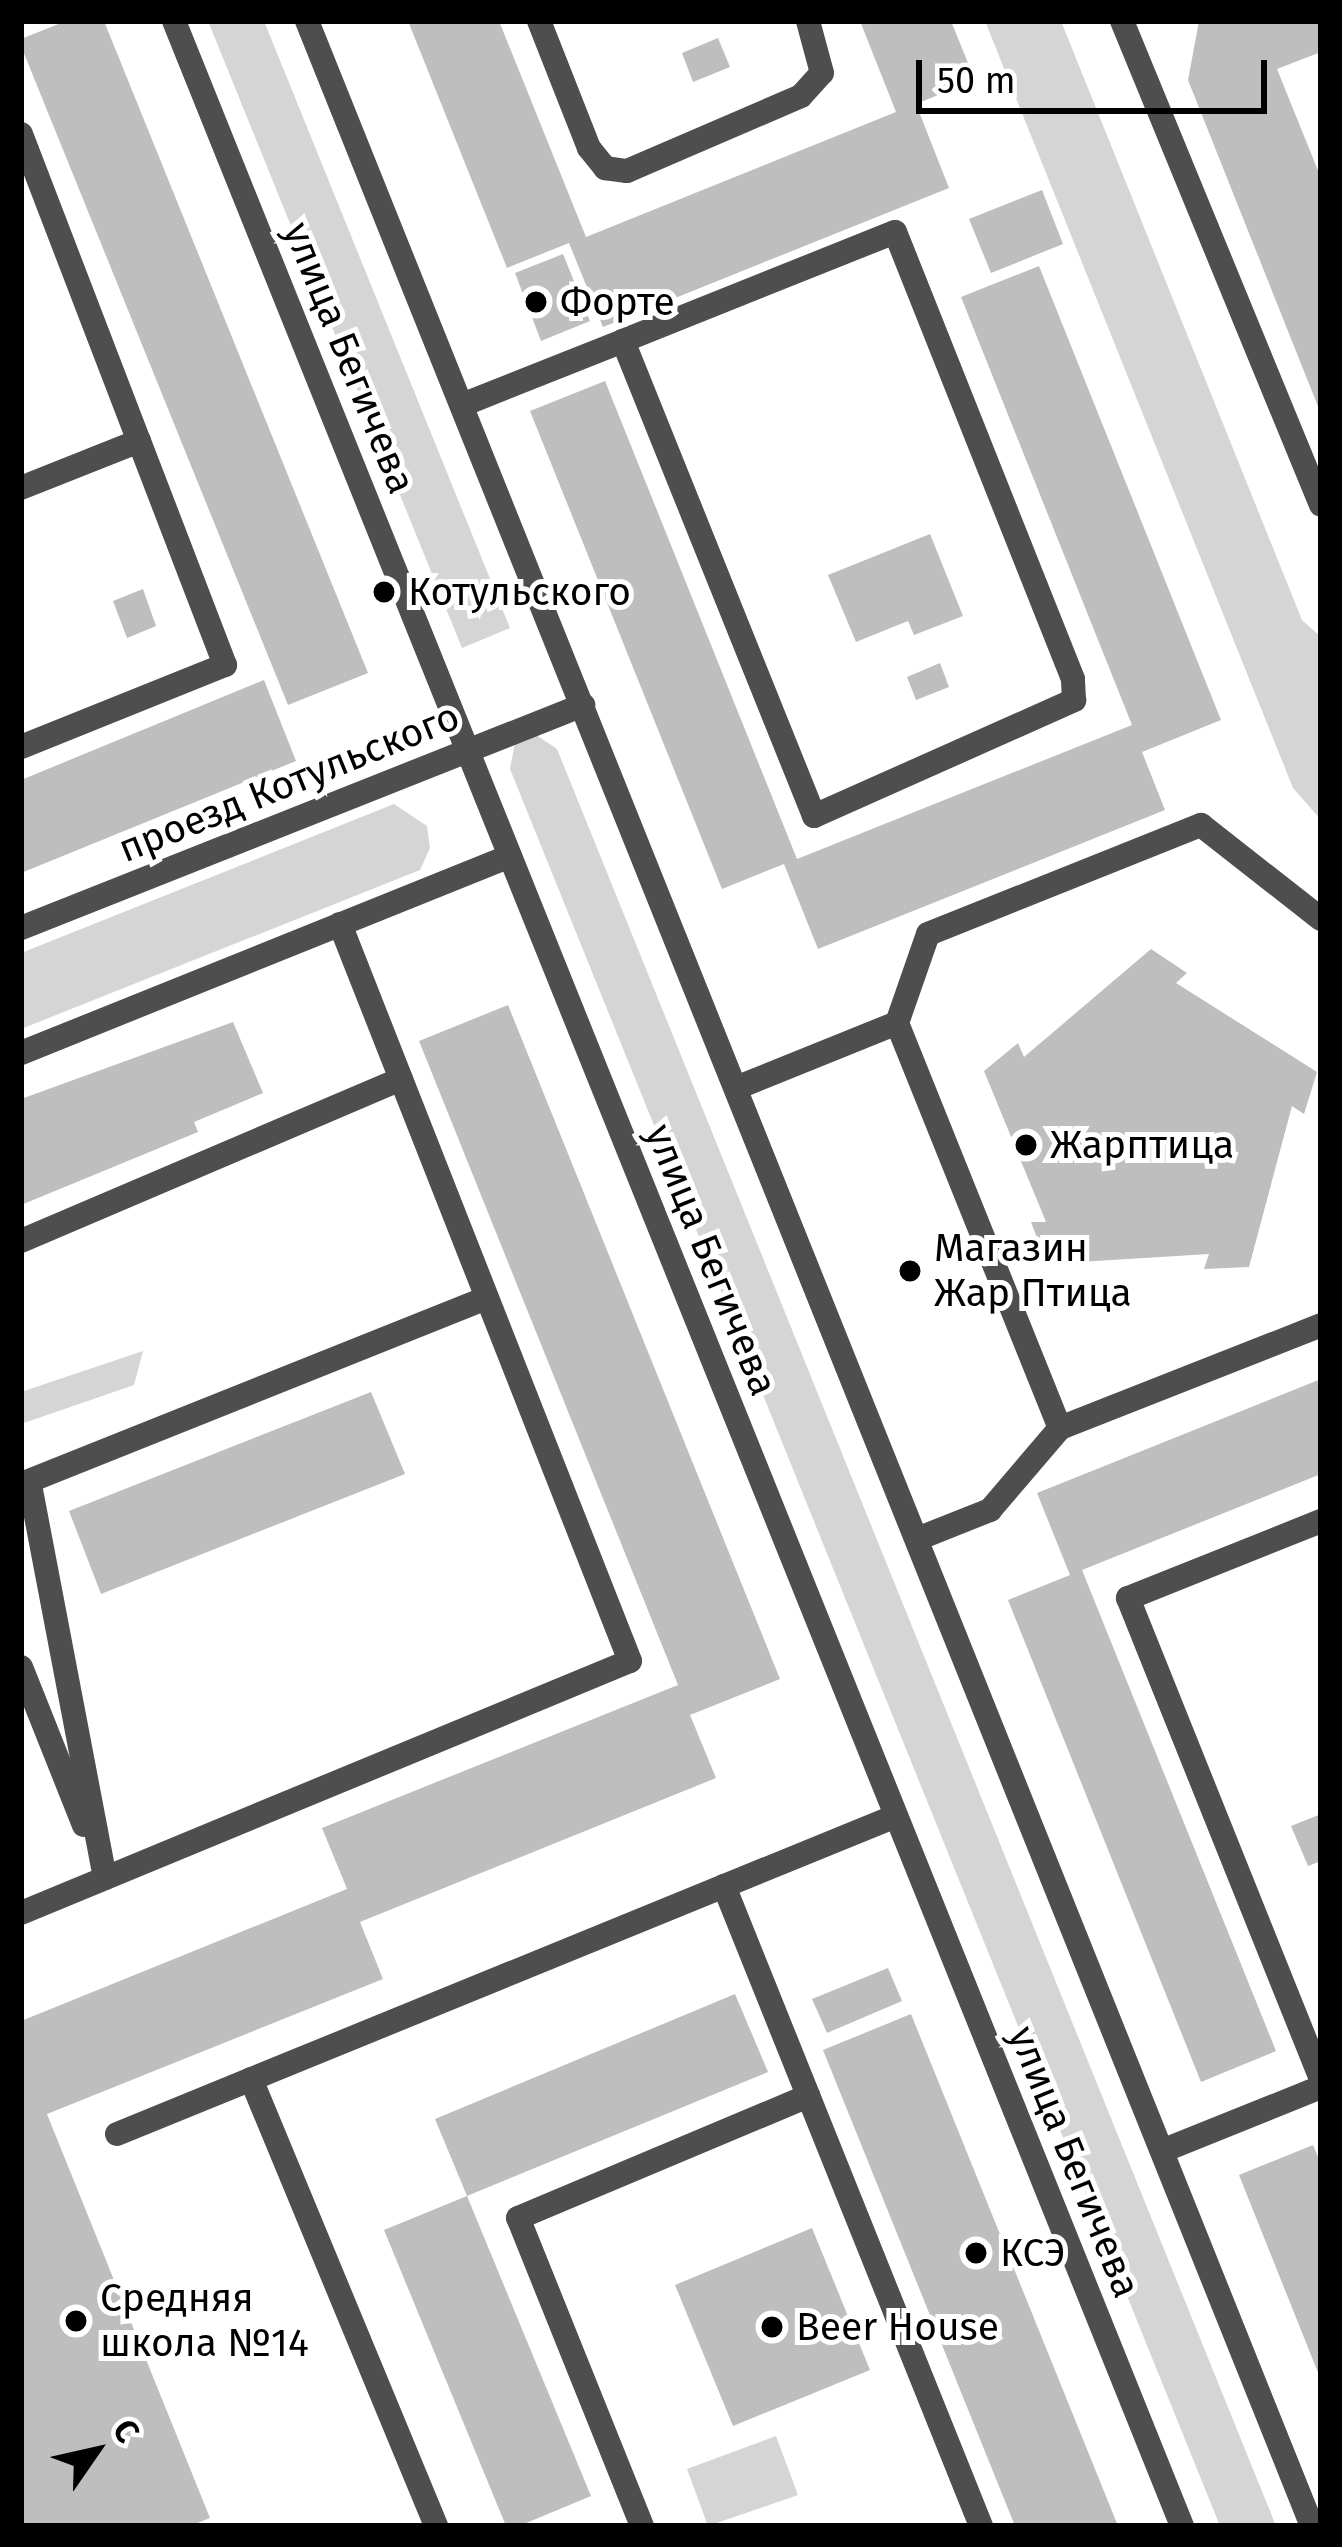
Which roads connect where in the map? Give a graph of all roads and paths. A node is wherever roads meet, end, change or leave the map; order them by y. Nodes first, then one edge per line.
1 (174, 21) edge
2 (308, 21) edge
3 (539, 21) edge
4 (808, 21) edge
5 (1122, 21) edge
6 (21, 134) edge
7 (623, 341) junction
8 (462, 406) junction
9 (139, 441) junction
10 (21, 488) edge
11 (1321, 505) edge
12 (583, 705) junction
13 (21, 747) edge
14 (468, 751) junction
15 (510, 856) junction
16 (1321, 919) edge
17 (340, 924) junction
18 (21, 928) edge
19 (897, 1023) junction
20 (21, 1053) edge
21 (401, 1079) junction
22 (736, 1088) junction
23 (21, 1241) edge
24 (487, 1298) junction
25 (1321, 1325) edge
26 (1060, 1428) junction
27 (1321, 1521) edge
28 (917, 1540) junction
29 (21, 1667) edge
30 (896, 1816) junction
31 (105, 1878) junction
32 (724, 1886) junction
33 (21, 1912) edge
34 (1319, 2069) edge
35 (251, 2079) junction
36 (808, 2096) junction
37 (117, 2134) dead end
38 (1162, 2151) junction
39 (436, 2526) edge
40 (642, 2526) edge
41 (981, 2526) edge
42 (1182, 2526) edge
43 (1312, 2526) edge

1 - 14 street, улица Бегичева
2 - 8 street
3 - 4 street
5 - 11 street
6 - 9 street
7 - 7 street
7 - 8 street
8 - 12 street
9 - 10 street
9 - 13 street
12 - 14 street, проезд Котульского
12 - 22 street
14 - 15 street, улица Бегичева
14 - 18 street, проезд Котульского
15 - 17 street
15 - 30 street, улица Бегичева
16 - 19 street
17 - 20 street
17 - 21 street
19 - 22 street
19 - 26 street
21 - 23 street
21 - 24 street
22 - 28 street
24 - 31 street
24 - 31 street
25 - 26 street
26 - 28 street
27 - 34 street
28 - 38 street
29 - 31 street
30 - 32 street
30 - 42 street, улица Бегичева
31 - 33 street
32 - 35 street
32 - 36 street
34 - 38 street
35 - 37 street
35 - 39 street
36 - 40 street
36 - 41 street
38 - 43 street

